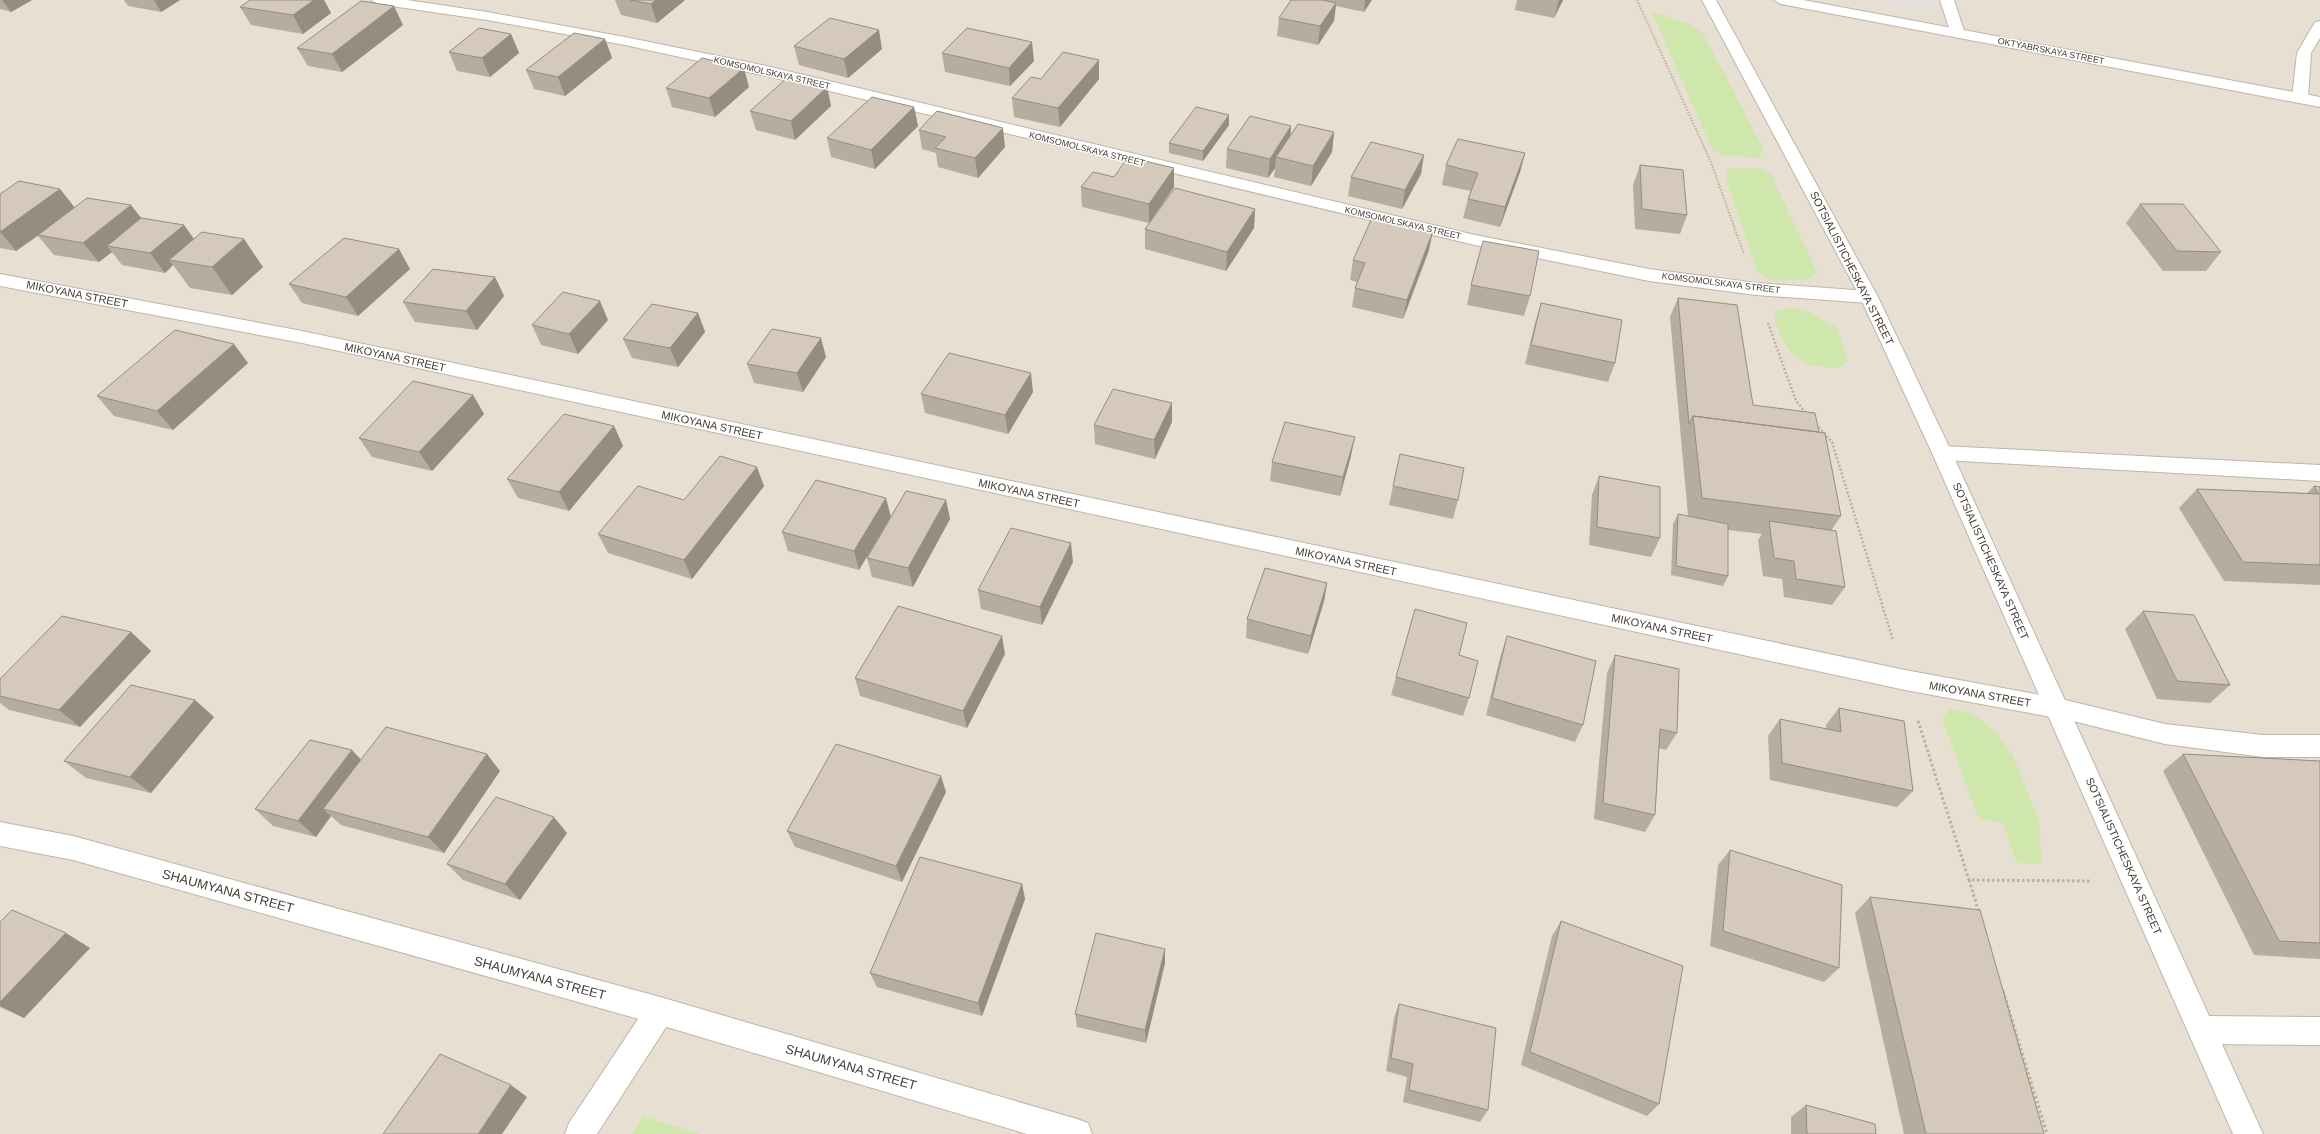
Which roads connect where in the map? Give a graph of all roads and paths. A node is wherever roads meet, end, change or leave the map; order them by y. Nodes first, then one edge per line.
1 (378, 0) edge
2 (1637, 0) edge
3 (1709, 0) edge
4 (1781, 0) edge
5 (1947, 0) edge
6 (2320, 25) edge
7 (1958, 34) junction
8 (2300, 98) junction
9 (2320, 102) edge
10 (0, 280) edge
11 (1756, 289) junction
12 (1870, 297) junction
13 (1942, 453) junction
14 (2320, 473) edge
15 (1905, 680) junction
16 (2057, 708) junction
17 (2320, 746) edge
18 (0, 834) edge
19 (1969, 880) junction
20 (2098, 881) dead end
21 (1980, 917) edge
22 (2001, 985) edge
23 (660, 1011) junction
24 (2203, 1030) junction
25 (2320, 1032) edge
26 (580, 1134) edge
27 (1077, 1134) edge
28 (2047, 1134) edge
29 (2248, 1134) edge

1 - 11 street, KOMSOMOLSKAYA STREET
2 - 11 path
3 - 12 street, SOTSIALISTICHESKAYA STREET
4 - 7 street, OKTYABRSKAYA STREET
5 - 7 street
6 - 8 street
7 - 8 street, OKTYABRSKAYA STREET
8 - 9 street, OKTYABRSKAYA STREET
10 - 15 street, MIKOYANA STREET
11 - 12 street, KOMSOMOLSKAYA STREET
11 - 15 path
12 - 13 street, SOTSIALISTICHESKAYA STREET
13 - 14 street
13 - 16 street, SOTSIALISTICHESKAYA STREET
15 - 16 street, MIKOYANA STREET
15 - 19 path
16 - 17 street, MIKOYANA STREET
16 - 24 street, SOTSIALISTICHESKAYA STREET
18 - 23 street, SHAUMYANA STREET
19 - 20 path
19 - 21 path
22 - 28 path
23 - 26 street
23 - 27 street, SHAUMYANA STREET
24 - 25 street
24 - 29 street, SOTSIALISTICHESKAYA STREET

